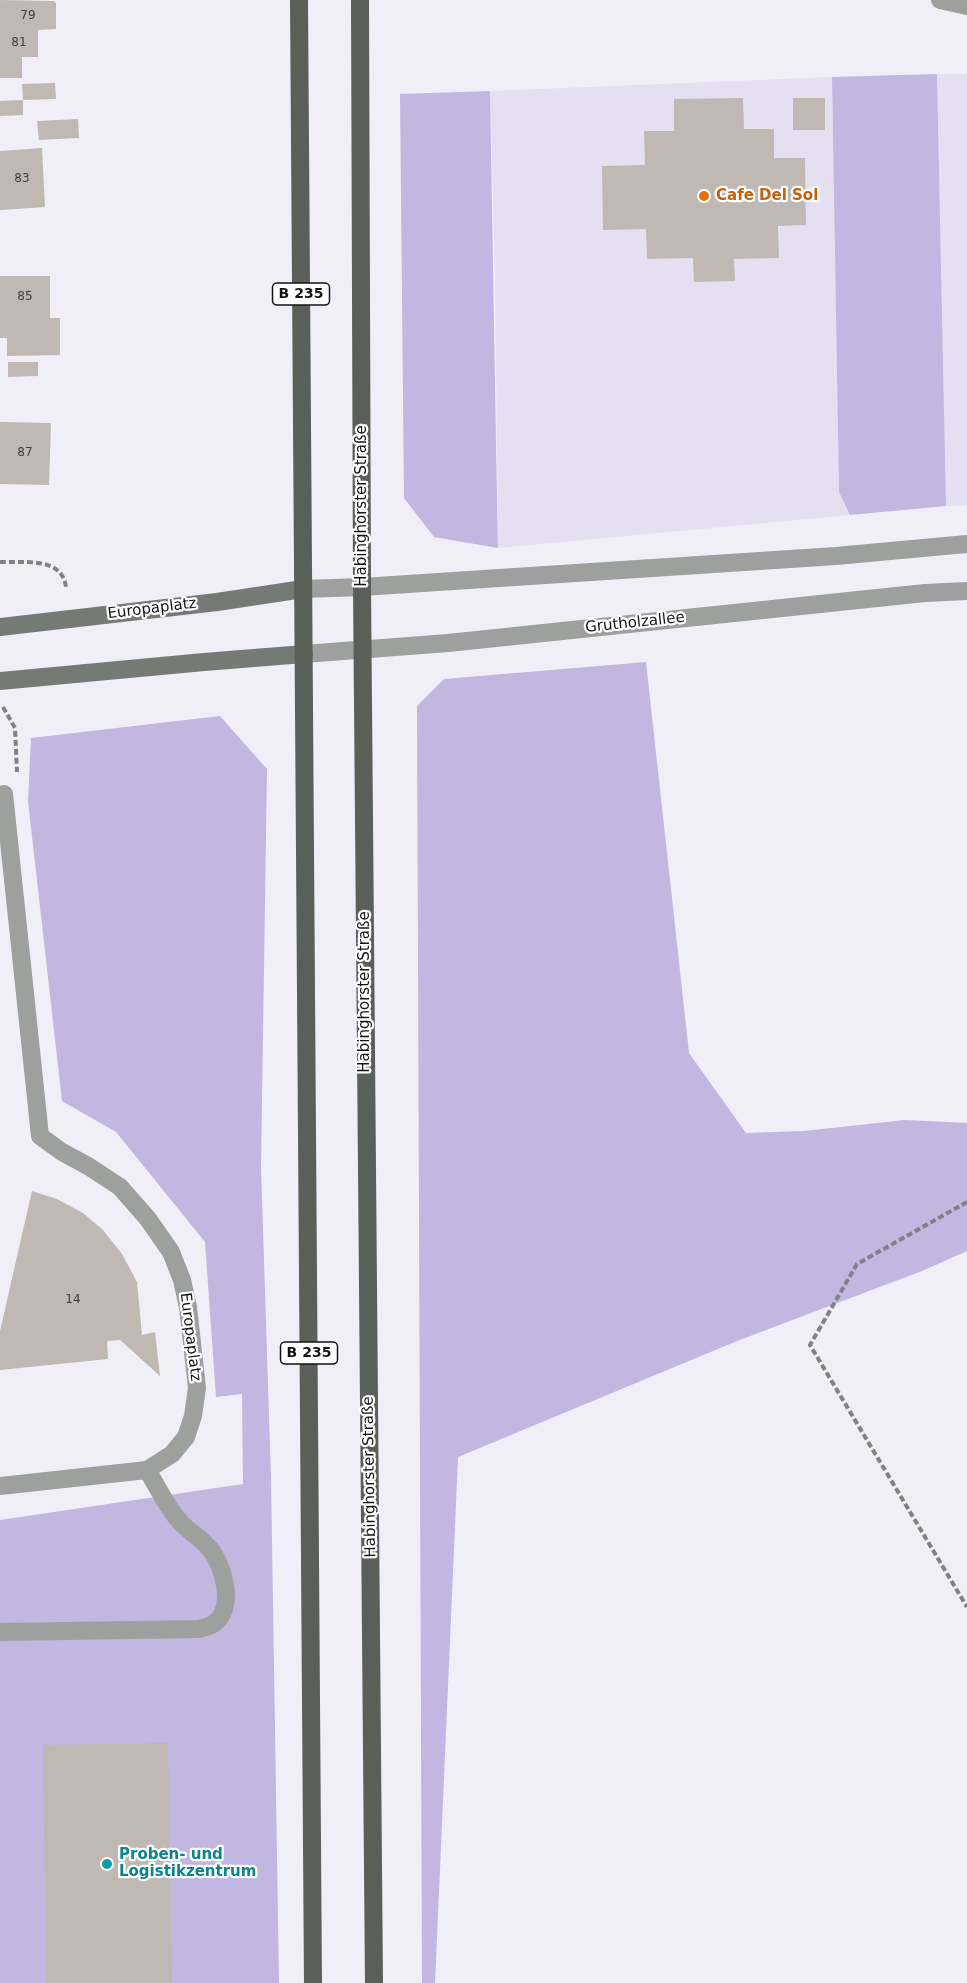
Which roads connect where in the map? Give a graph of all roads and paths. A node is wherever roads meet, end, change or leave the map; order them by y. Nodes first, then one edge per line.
1 (299, 0) edge
2 (360, 0) edge
3 (940, 0) edge
4 (967, 6) edge
5 (967, 544) edge
6 (0, 562) edge
7 (66, 587) dead end
8 (362, 587) junction
9 (303, 589) junction
10 (967, 591) edge
11 (0, 627) edge
12 (363, 650) junction
13 (304, 654) junction
14 (0, 681) edge
15 (0, 702) edge
16 (2, 795) edge
17 (967, 1202) edge
18 (147, 1470) junction
19 (0, 1486) edge
20 (967, 1607) edge
21 (0, 1632) edge
22 (313, 1983) edge
23 (375, 1983) edge

1 - 9 main road, B 235
2 - 8 main road, Habinghorster Straße
3 - 4 street
5 - 8 street
6 - 7 path
8 - 9 street
8 - 12 main road, Habinghorster Straße
9 - 11 street, Europaplatz
9 - 13 main road, B 235
10 - 12 street, Grutholzallee
12 - 13 street, Grutholzallee
12 - 23 main road, Habinghorster Straße
13 - 14 street
13 - 22 main road, B 235
15 - 16 path
16 - 18 street, Europaplatz
17 - 20 path
18 - 19 street, Europaplatz
18 - 21 street

